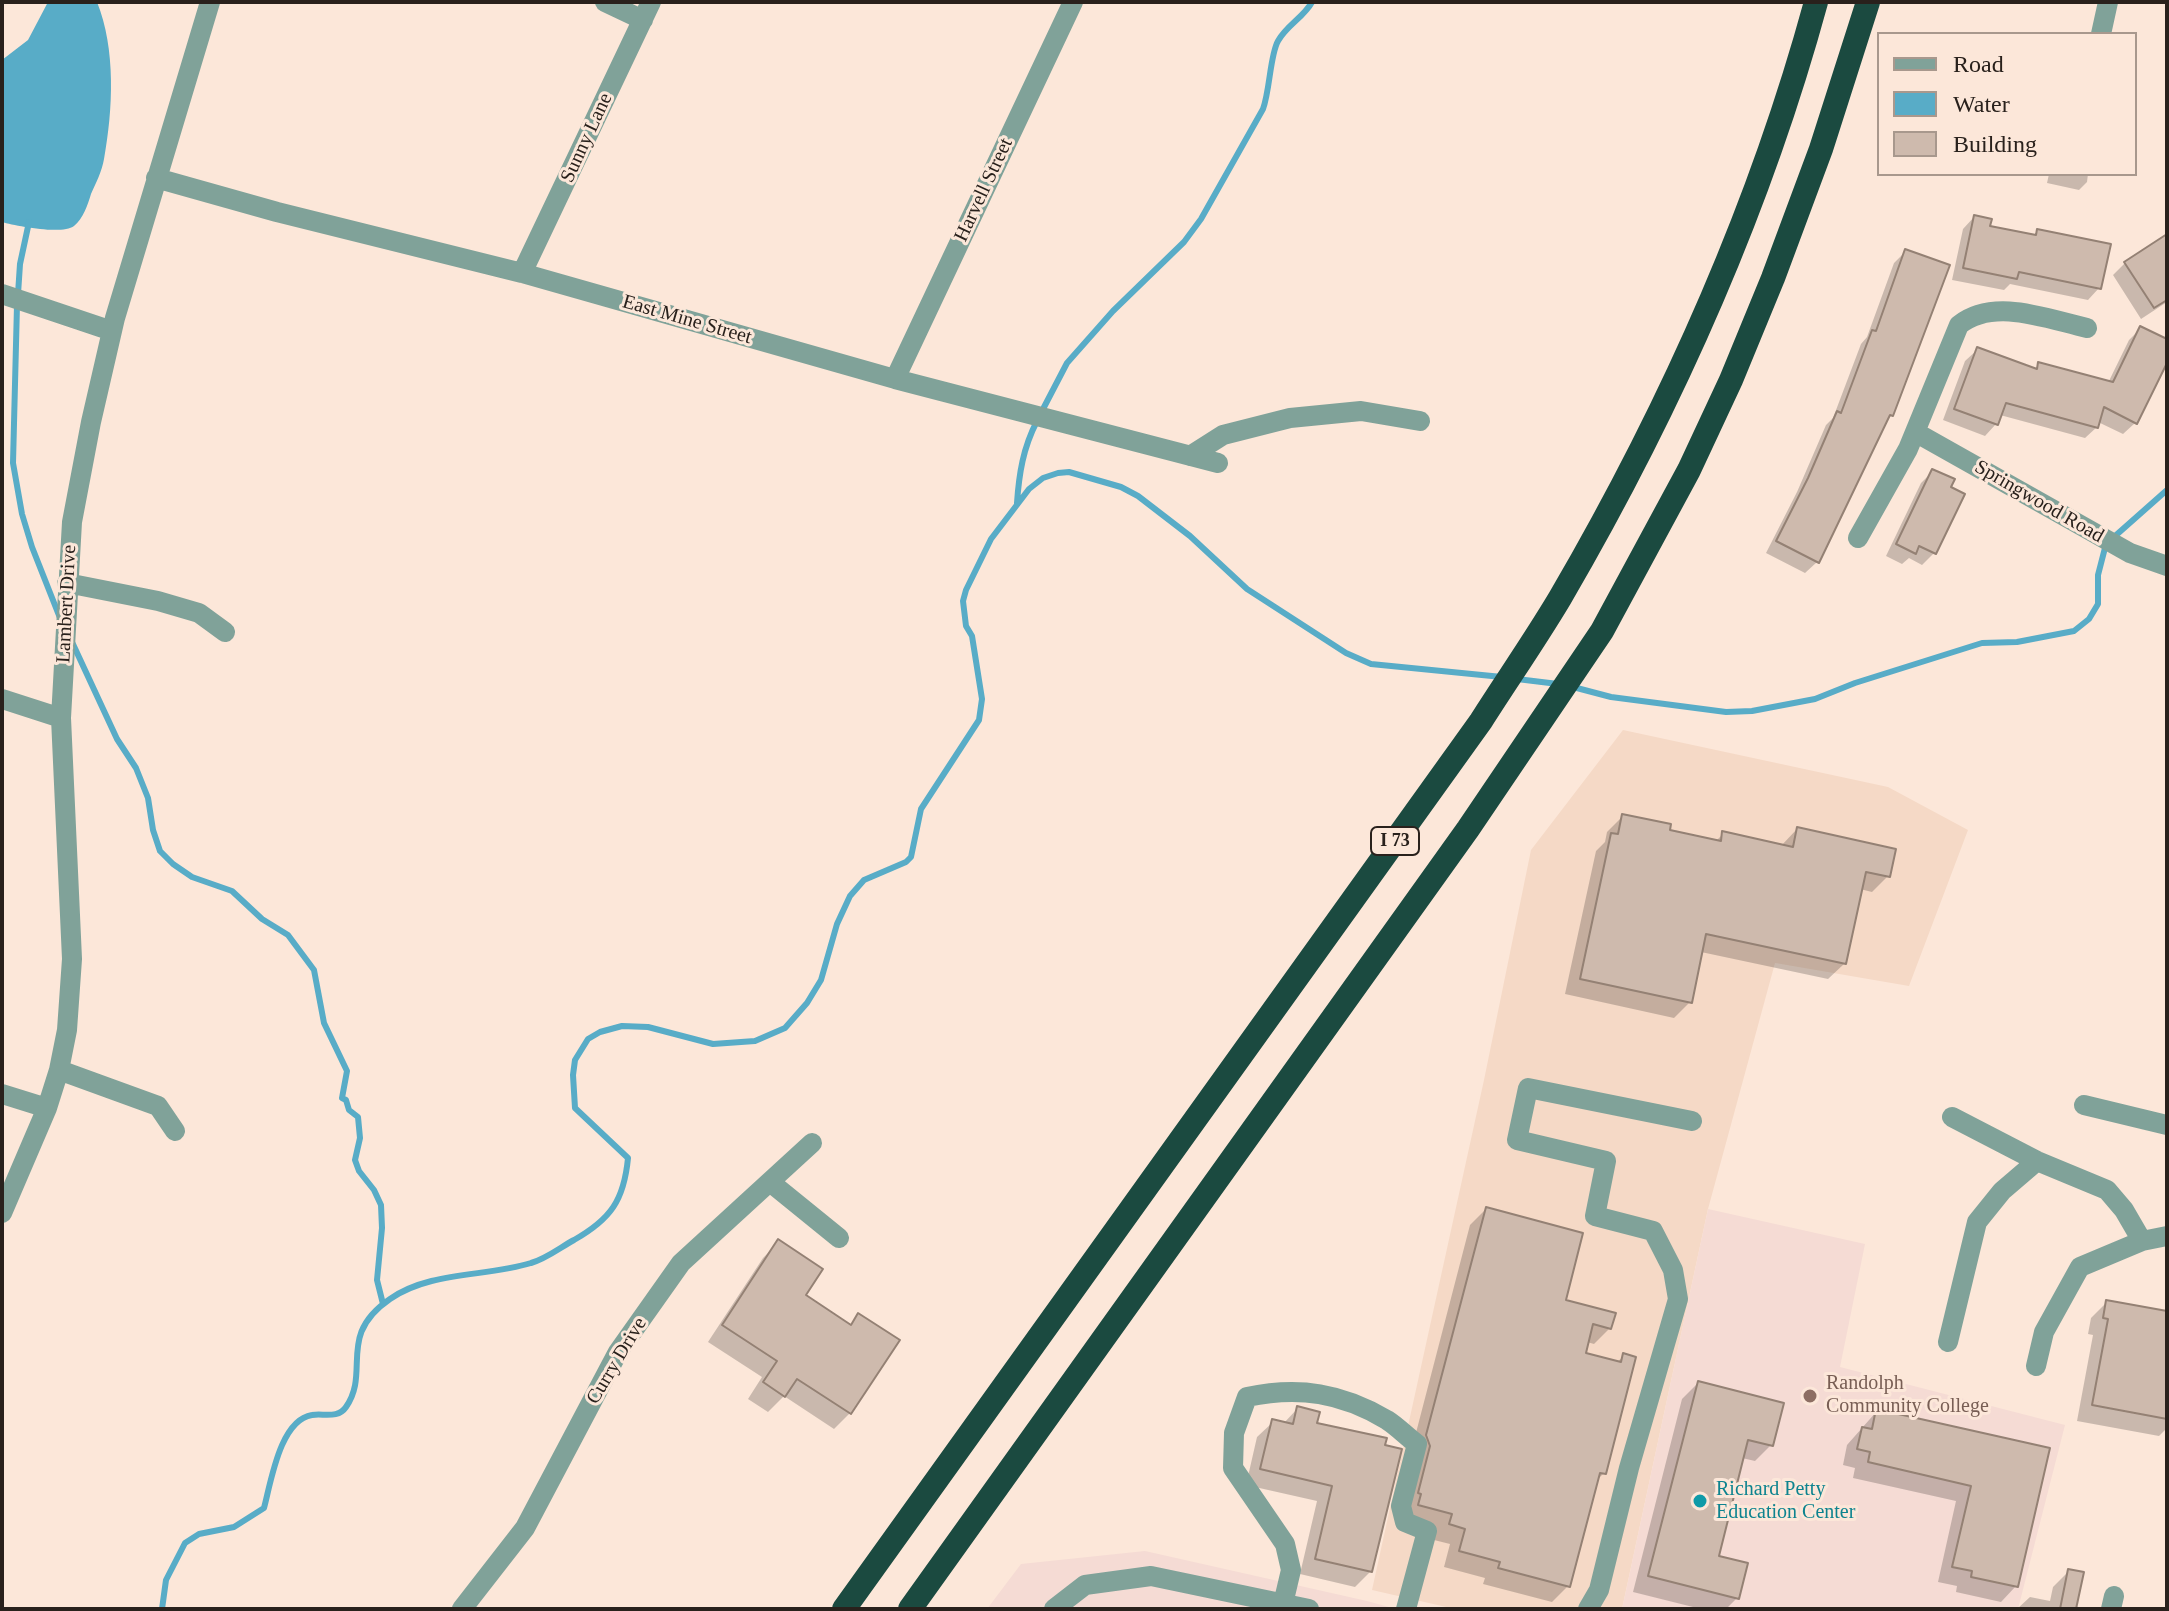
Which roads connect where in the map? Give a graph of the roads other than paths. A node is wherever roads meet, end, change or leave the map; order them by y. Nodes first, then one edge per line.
1 (210, 2) edge
2 (605, 2) edge
3 (1073, 2) edge
4 (1816, 2) edge
5 (1868, 2) edge
6 (2108, 2) edge
7 (647, 11) edge
8 (2101, 32) edge
9 (156, 178) junction
10 (522, 273) junction
11 (2, 294) edge
12 (2087, 328) dead end
13 (112, 331) junction
14 (895, 379) junction
15 (1420, 421) dead end
16 (1915, 432) junction
17 (1190, 456) junction
18 (1218, 463) dead end
19 (1858, 538) dead end
20 (2167, 566) edge
21 (67, 583) junction
22 (225, 632) dead end
23 (2, 699) edge
24 (61, 718) junction
25 (59, 1070) junction
26 (2, 1094) edge
27 (2084, 1105) dead end
28 (47, 1108) junction
29 (1952, 1117) dead end
30 (1692, 1121) dead end
31 (2167, 1125) edge
32 (175, 1131) dead end
33 (812, 1143) dead end
34 (2037, 1161) junction
35 (770, 1182) junction
36 (2, 1213) edge
37 (2167, 1236) edge
38 (839, 1238) dead end
39 (2142, 1241) junction
40 (1948, 1342) dead end
41 (2036, 1366) dead end
42 (1283, 1604) junction
43 (462, 1609) edge
44 (844, 1609) edge
45 (910, 1609) edge
46 (1054, 1609) edge
47 (1309, 1609) edge
48 (1406, 1609) edge
49 (1588, 1609) edge

1 - 9 street, Lambert Drive
2 - 7 street
3 - 14 street, Harvell Street
4 - 44 highway, I 73
5 - 45 highway, I 73
6 - 8 street
7 - 10 street, Sunny Lane
9 - 10 street, East Mine Street
9 - 13 street, Lambert Drive
10 - 14 street, East Mine Street
11 - 13 street
12 - 16 street
13 - 21 street, Lambert Drive
14 - 17 street, East Mine Street
15 - 17 street
16 - 19 street
16 - 20 street, Springwood Road
17 - 18 street, East Mine Street
21 - 22 street
21 - 24 street, Lambert Drive
23 - 24 street
24 - 25 street, Lambert Drive
25 - 28 street, Lambert Drive
25 - 32 street
26 - 28 street
27 - 31 street
28 - 36 street, Lambert Drive
29 - 34 street
30 - 49 street
33 - 35 street, Curry Drive
34 - 39 street
34 - 40 street
35 - 38 street
35 - 43 street, Curry Drive
37 - 39 street
39 - 41 street
42 - 46 street
42 - 47 street
42 - 48 street

